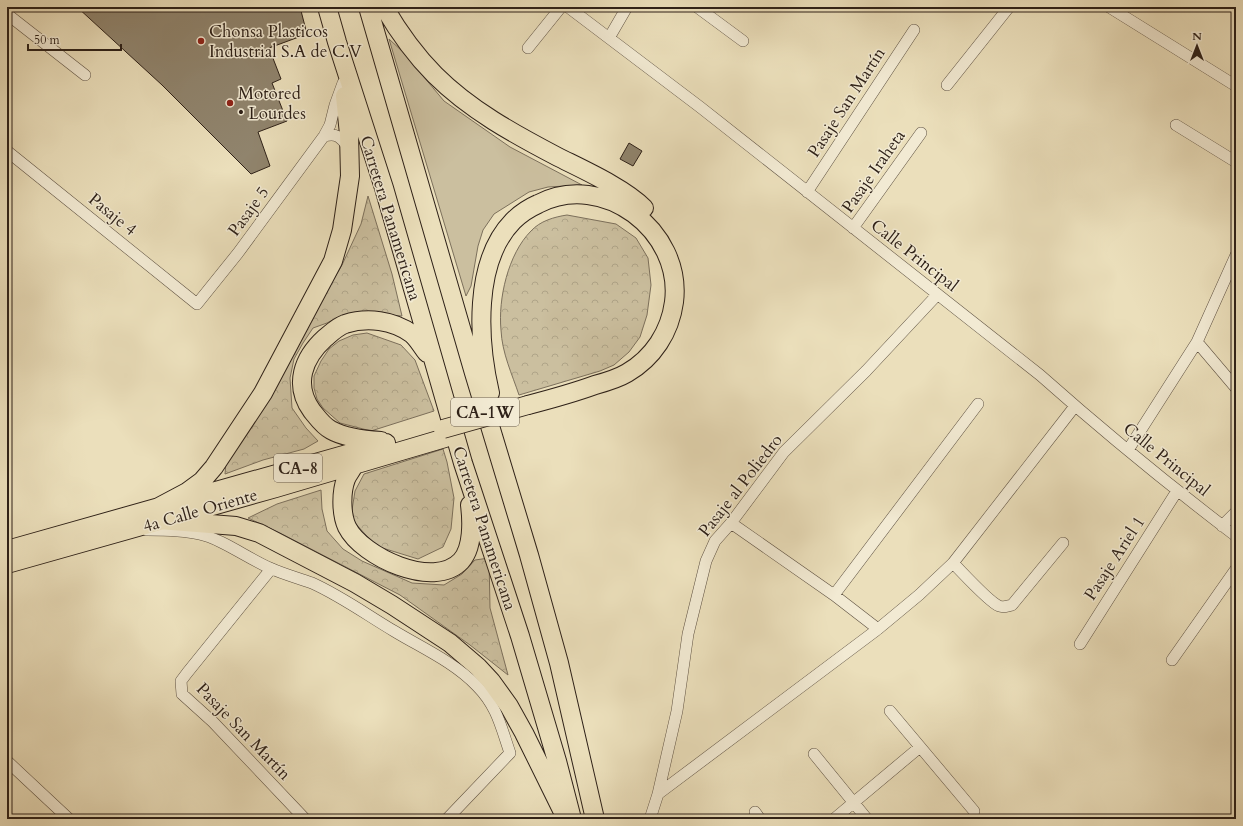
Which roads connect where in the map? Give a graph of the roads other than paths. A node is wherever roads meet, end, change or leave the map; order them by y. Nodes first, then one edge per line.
1 (327, 7) edge
2 (368, 7) edge
3 (384, 7) edge
4 (561, 7) edge
5 (568, 7) edge
6 (627, 7) edge
7 (697, 7) edge
8 (1008, 7) edge
9 (1109, 7) edge
10 (7, 14) edge
11 (914, 30) dead end
12 (609, 38) junction
13 (743, 41) dead end
14 (337, 42) junction
15 (528, 48) dead end
16 (85, 75) dead end
17 (343, 83) junction
18 (948, 85) dead end
19 (1236, 86) edge
20 (1176, 125) dead end
21 (921, 133) dead end
22 (324, 136) junction
23 (350, 150) junction
24 (7, 151) edge
25 (1236, 162) edge
26 (807, 192) junction
27 (853, 228) junction
28 (1234, 263) edge
29 (937, 295) junction
30 (197, 304) joint
31 (1197, 342) junction
32 (1236, 388) edge
33 (978, 404) dead end
34 (1075, 406) junction
35 (447, 408) junction
36 (529, 409) junction
37 (444, 433) junction
38 (390, 442) junction
39 (1128, 450) junction
40 (463, 463) junction
41 (354, 466) junction
42 (1177, 491) junction
43 (1236, 512) edge
44 (157, 515) junction
45 (731, 523) junction
46 (1222, 526) junction
47 (127, 530) junction
48 (1236, 536) edge
49 (1064, 543) dead end
50 (7, 550) edge
51 (529, 555) junction
52 (952, 563) junction
53 (7, 564) edge
54 (271, 569) junction
55 (1236, 569) edge
56 (834, 595) junction
57 (878, 629) junction
58 (1080, 644) dead end
59 (1172, 660) dead end
60 (890, 711) dead end
61 (920, 747) junction
62 (814, 754) dead end
63 (7, 761) edge
64 (658, 794) junction
65 (853, 803) junction
66 (974, 811) dead end
67 (69, 819) edge
68 (305, 819) edge
69 (447, 819) edge
70 (566, 819) edge
71 (572, 819) edge
72 (595, 819) edge
73 (650, 819) edge
74 (834, 819) edge
75 (867, 819) edge

1 - 14 highway, Carretera Panamericana / CA-1W
2 - 51 highway, Carretera Panamericana / CA-1W
3 - 36 highway
4 - 15 street
5 - 12 street, Calle Principal
6 - 12 street
7 - 13 street
8 - 18 street
9 - 19 street
10 - 16 street
11 - 26 street, Pasaje San Martín
12 - 26 street, Calle Principal
14 - 17 highway
14 - 35 highway, Carretera Panamericana / CA-1W
17 - 22 street, Pasaje 5
17 - 23 highway
20 - 25 street
21 - 27 street, Pasaje Iraheta
22 - 23 street
22 - 30 street, Pasaje 5
23 - 44 highway
24 - 30 street, Pasaje 4
26 - 27 street, Calle Principal
27 - 29 street, Calle Principal
28 - 31 street
29 - 34 street, Calle Principal
29 - 45 street, Pasaje al Poliedro
31 - 32 street
31 - 39 street
33 - 56 street
34 - 39 street, Calle Principal
34 - 52 street
35 - 38 highway
35 - 40 highway, Carretera Panamericana / CA-1W
36 - 37 highway, 4a Calle Oriente / CA-8
36 - 51 highway
37 - 38 highway, 4a Calle Oriente / CA-8
37 - 41 highway, 4a Calle Oriente / CA-8
38 - 44 highway, 4a Calle Oriente / CA-8
39 - 42 street, Calle Principal
40 - 41 highway
40 - 71 highway, Carretera Panamericana / CA-1W
41 - 44 highway, 4a Calle Oriente / CA-8
42 - 46 street, Calle Principal
42 - 58 street, Pasaje Ariel 1
43 - 46 street
44 - 47 highway, 4a Calle Oriente / CA-8
44 - 50 highway, 4a Calle Oriente / CA-8
44 - 70 highway
45 - 56 street
45 - 64 street, Pasaje al Poliedro
46 - 48 street, Calle Principal
47 - 53 highway, 4a Calle Oriente / CA-8
47 - 54 street
49 - 52 street
51 - 72 highway, Carretera Panamericana / CA-1W
52 - 57 street
54 - 68 street, Pasaje San Martín
54 - 69 street
55 - 59 street
56 - 57 street
57 - 64 street
60 - 61 street
61 - 65 street
61 - 66 street
62 - 65 street
63 - 67 street
64 - 73 street, Pasaje al Poliedro
65 - 74 street
65 - 75 street

